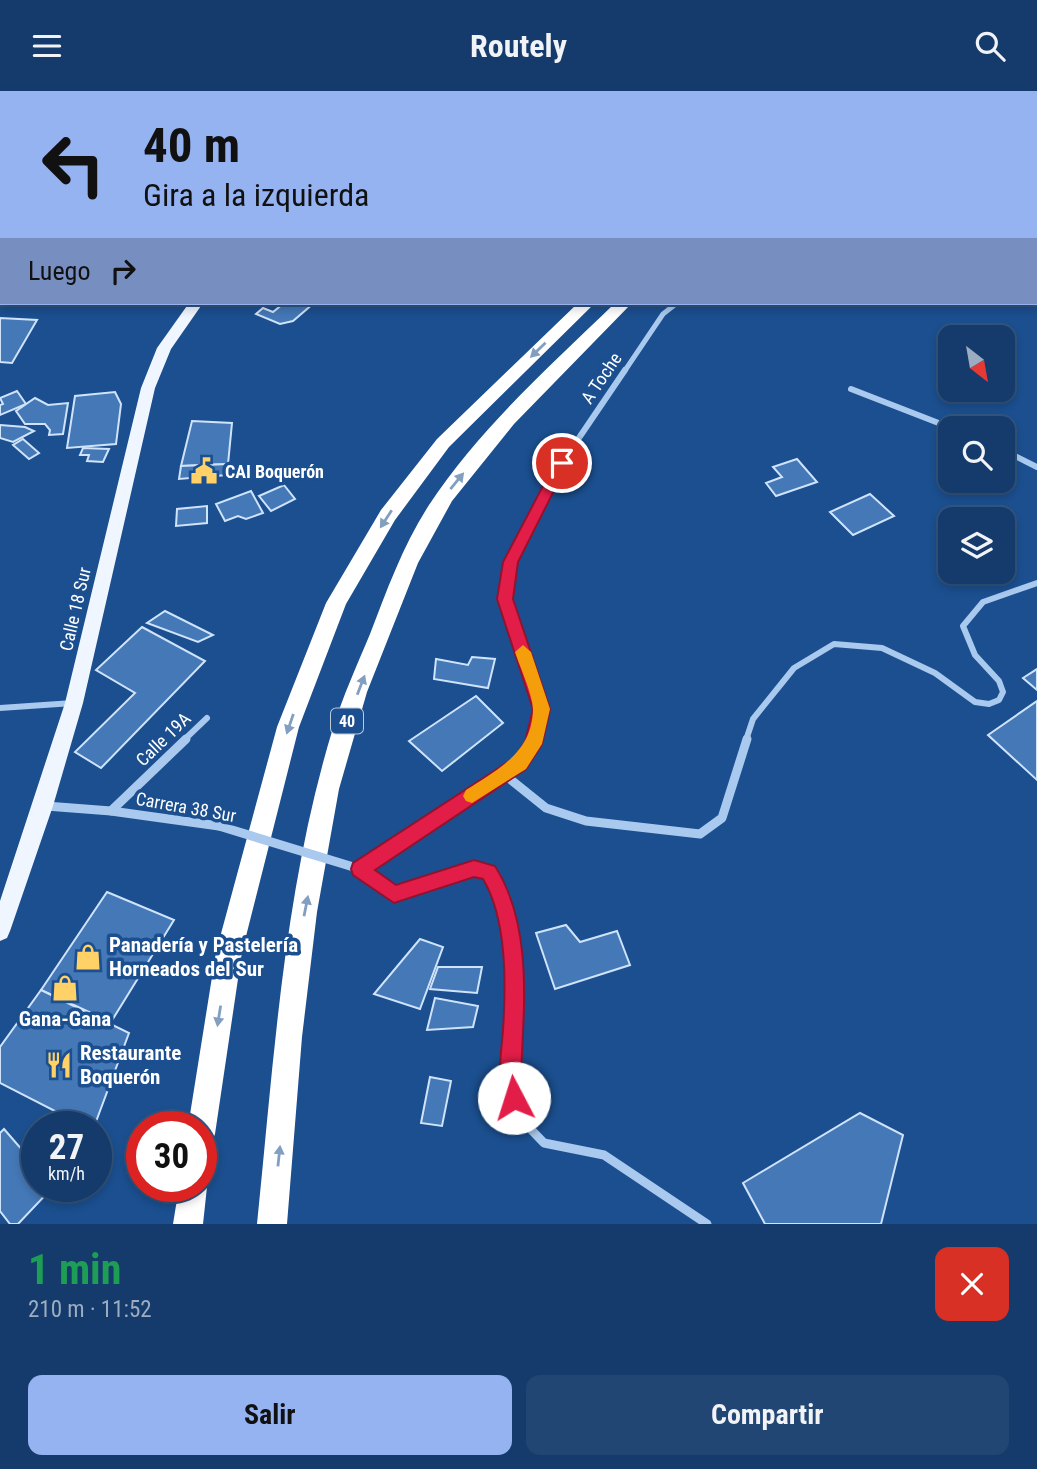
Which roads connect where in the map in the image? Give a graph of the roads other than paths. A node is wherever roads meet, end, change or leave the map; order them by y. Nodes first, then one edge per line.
1 (195, 305) edge
2 (585, 305) edge
3 (622, 305) edge
4 (674, 305) edge
5 (851, 389) dead end
6 (938, 423) edge
7 (1015, 456) edge
8 (1037, 467) edge
9 (1037, 583) edge
10 (74, 703) junction
11 (0, 708) edge
12 (207, 718) dead end
13 (505, 775) junction
14 (43, 806) junction
15 (111, 811) junction
16 (360, 869) junction
17 (0, 930) edge
18 (205, 1111) edge
19 (191, 1202) edge
20 (188, 1224) edge
21 (272, 1224) edge
22 (707, 1224) edge

1 - 10 main road, Calle 18 Sur
2 -> 18 highway
21 -> 3 highway, 40
4 - 13 street, A Toche
5 - 6 street
7 - 8 street
9 - 13 street
10 - 11 street
10 - 14 main road, Calle 18 Sur
12 - 15 street, Calle 19A
13 - 16 street, A Toche
14 - 15 street, Carrera 38 Sur
14 - 17 main road, Calle 18 Sur
15 - 16 street, Carrera 38 Sur, bridge
16 - 22 street, Carrera 38 Sur
19 - 20 highway

